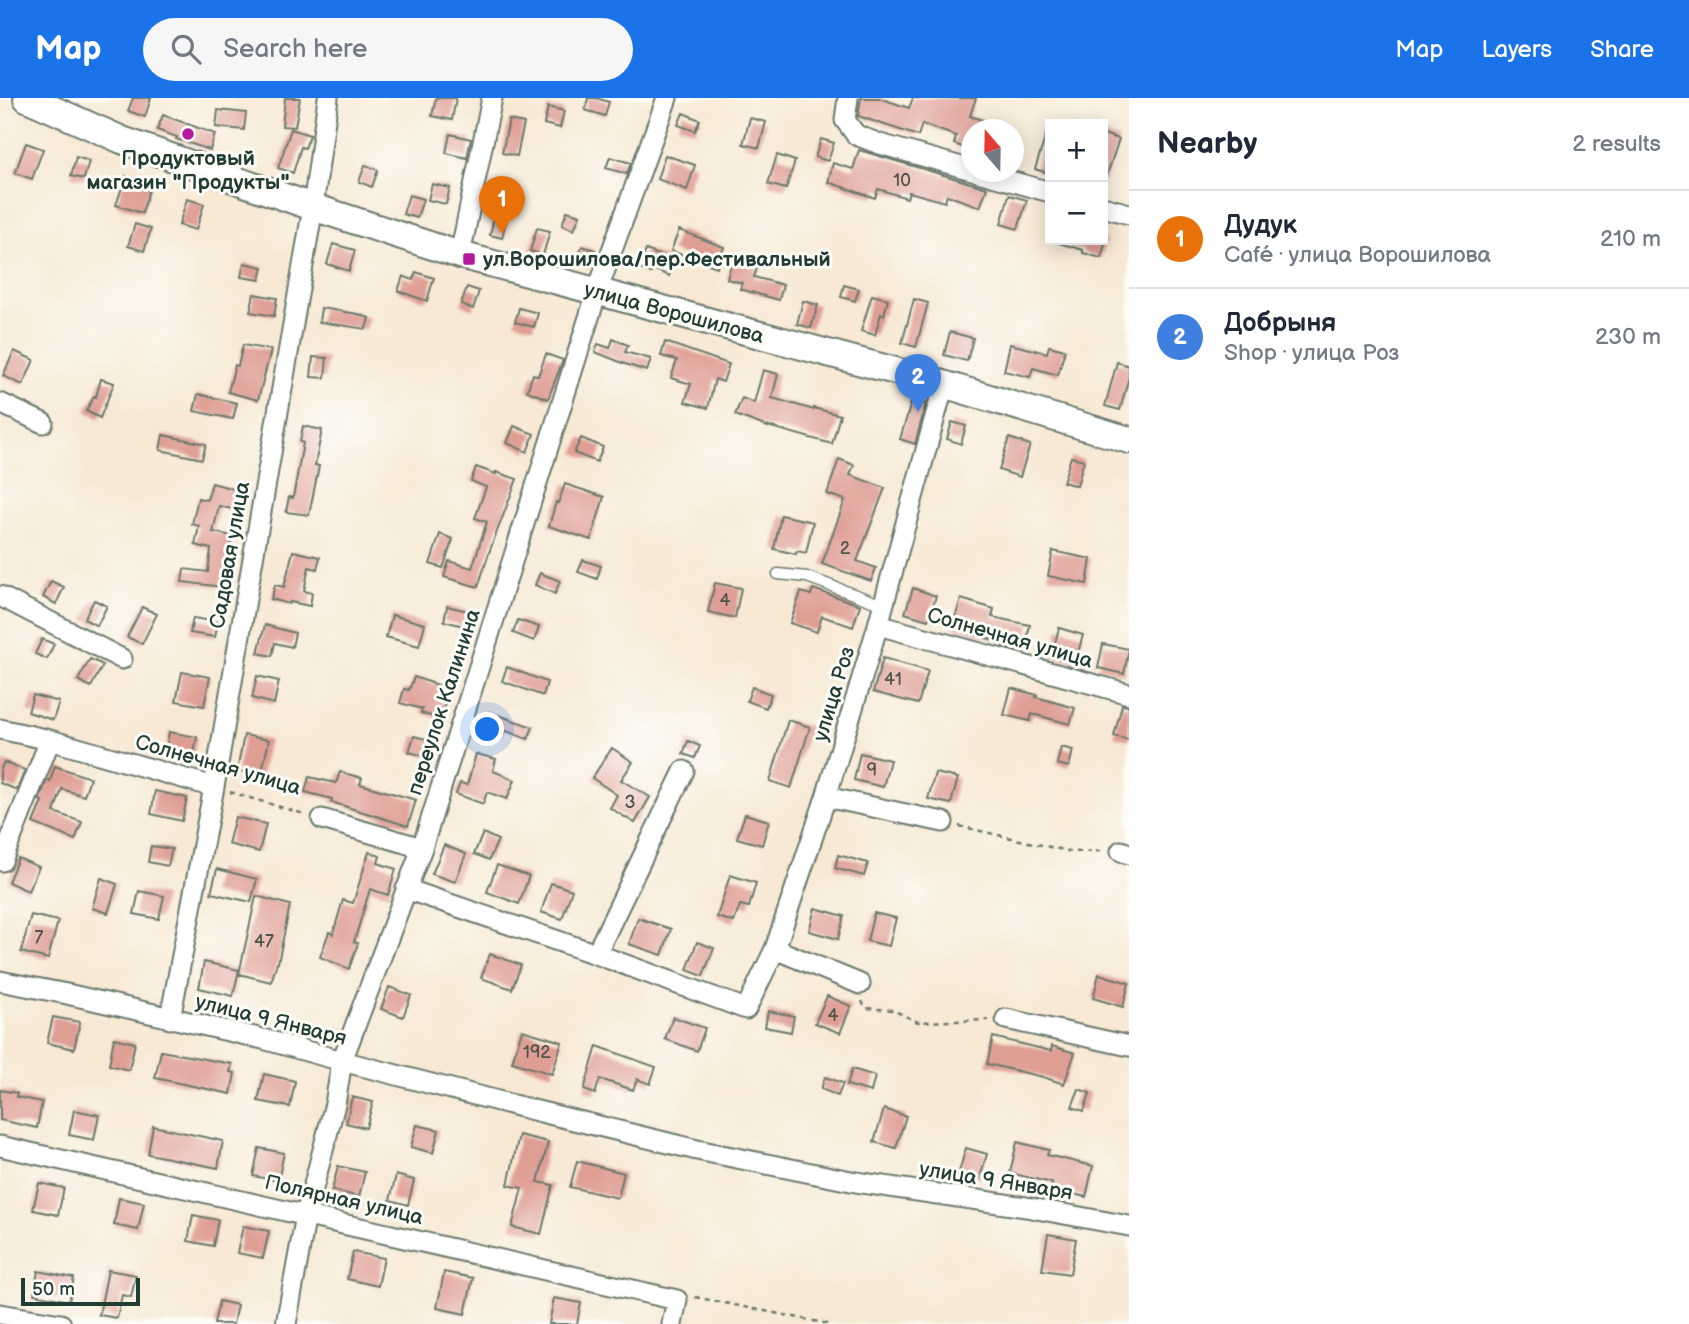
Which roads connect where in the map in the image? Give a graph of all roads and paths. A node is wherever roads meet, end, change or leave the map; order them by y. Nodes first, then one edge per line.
1 (27, 98) edge
2 (328, 98) edge
3 (492, 98) edge
4 (667, 98) edge
5 (848, 98) edge
6 (961, 167) edge
7 (1014, 182) edge
8 (1045, 191) edge
9 (313, 207) junction
10 (1108, 208) edge
11 (1129, 214) edge
12 (460, 255) junction
13 (597, 292) junction
14 (944, 384) junction
15 (0, 403) edge
16 (43, 423) dead end
17 (1129, 440) edge
18 (778, 574) dead end
19 (0, 596) edge
20 (883, 605) junction
21 (878, 625) junction
22 (122, 659) dead end
23 (1129, 694) edge
24 (0, 729) edge
25 (50, 740) junction
26 (684, 771) dead end
27 (214, 787) junction
28 (826, 797) junction
29 (322, 819) joint
30 (943, 822) joint
31 (422, 848) junction
32 (1125, 852) edge
33 (2, 861) dead end
34 (405, 889) junction
35 (775, 949) junction
36 (596, 954) junction
37 (0, 981) edge
38 (860, 984) joint
39 (170, 1019) junction
40 (1006, 1019) joint
41 (1129, 1046) edge
42 (342, 1061) junction
43 (0, 1146) edge
44 (306, 1215) junction
45 (1129, 1226) edge
46 (685, 1298) junction
47 (0, 1314) edge
48 (61, 1324) edge
49 (286, 1324) edge
50 (672, 1324) edge
51 (830, 1324) edge

1 - 9 main road, улица Ворошилова
2 - 9 street, Садовая улица
3 - 12 street
4 - 13 street, переулок Калинина
5 - 6 street
7 - 8 street
9 - 12 main road, улица Ворошилова
9 - 27 street, Садовая улица
10 - 11 street
12 - 13 main road, улица Ворошилова
13 - 14 main road, улица Ворошилова
13 - 31 street, переулок Калинина
14 - 17 main road, улица Ворошилова
14 - 20 street, улица Роз
15 - 16 street
18 - 20 lane
19 - 22 street
20 - 21 street, улица Роз
21 - 23 street, Солнечная улица
21 - 28 street, улица Роз
24 - 25 street, Солнечная улица
25 - 27 street, Солнечная улица
25 - 33 street
26 - 36 street
27 - 29 path, Солнечная улица
27 - 39 street, Садовая улица
28 - 30 street
28 - 35 street, улица Роз
29 - 31 street, Солнечная улица
30 - 32 path
31 - 34 street, переулок Калинина
34 - 36 street
34 - 42 street, переулок Калинина
35 - 36 street, улица Роз
35 - 38 street
37 - 39 street, улица 9 Января
38 - 40 path
39 - 42 street, улица 9 Января
40 - 41 street
42 - 44 street, переулок Калинина
42 - 45 street, улица 9 Января
43 - 44 street, Полярная улица
44 - 46 street, Полярная улица
44 - 49 street, переулок Калинина
46 - 50 street
46 - 51 path
47 - 48 street

